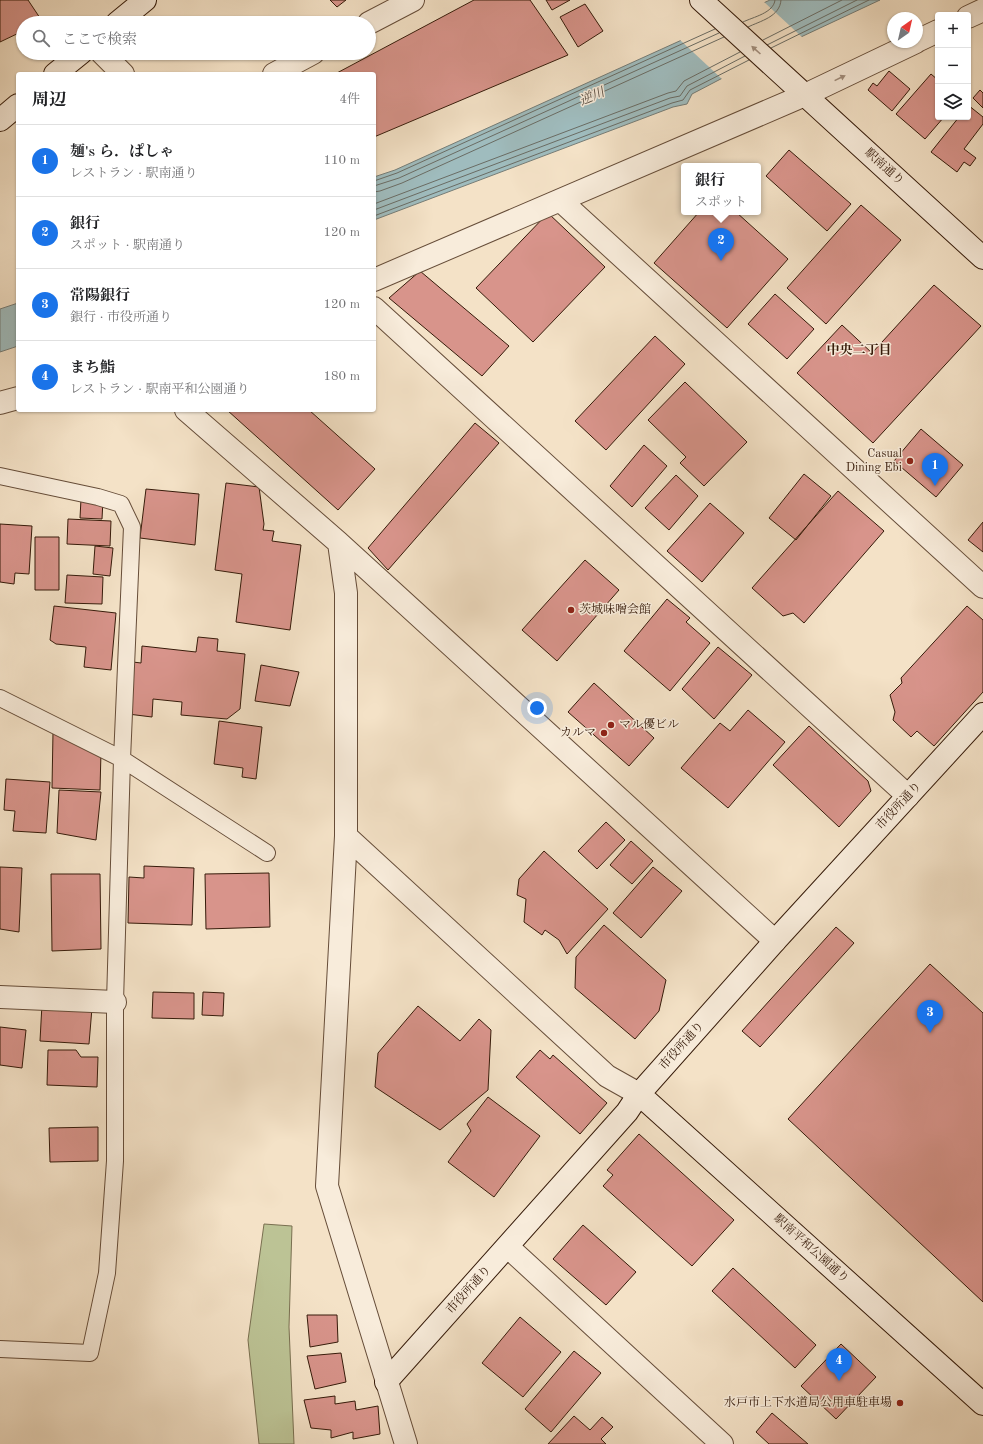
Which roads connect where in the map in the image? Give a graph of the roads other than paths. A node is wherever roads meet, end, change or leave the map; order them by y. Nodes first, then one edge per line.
1 (145, 0) edge
2 (413, 0) edge
3 (700, 0) edge
4 (126, 16) edge
5 (376, 20) edge
6 (935, 32) edge
7 (923, 38) edge
8 (903, 48) edge
9 (72, 60) edge
10 (109, 60) edge
11 (300, 60) edge
12 (57, 72) edge
13 (121, 72) edge
14 (278, 72) edge
15 (805, 95) junction
16 (16, 107) edge
17 (0, 120) edge
18 (561, 201) junction
19 (983, 258) edge
20 (376, 279) edge
21 (376, 310) edge
22 (16, 399) edge
23 (0, 403) edge
24 (188, 412) edge
25 (0, 476) edge
26 (339, 543) junction
27 (983, 587) edge
28 (0, 698) edge
29 (983, 714) edge
30 (122, 759) junction
31 (908, 796) junction
32 (346, 836) junction
33 (266, 853) dead end
34 (775, 941) junction
35 (0, 997) edge
36 (115, 1002) junction
37 (639, 1094) junction
38 (508, 1247) junction
39 (0, 1349) edge
40 (386, 1382) junction
41 (983, 1404) edge
42 (406, 1444) edge
43 (722, 1444) edge

1 - 4 street
2 - 5 street
15 -> 3 street, 駅南通り
6 - 7 street
15 -> 8 street
9 - 12 street
10 - 13 street
11 - 14 street
15 - 18 street
15 - 19 street, 駅南通り
16 - 17 street
18 - 20 street
18 - 27 street
21 - 31 street
22 - 23 street
24 - 26 street
25 - 30 lane
26 - 32 street
26 - 34 street
28 - 30 lane
29 - 31 street, 市役所通り
30 - 33 lane
30 - 36 lane
31 - 34 street, 市役所通り
32 - 37 street, 駅南平和公園通り
32 - 40 street
34 - 37 street, 市役所通り
35 - 36 street
36 - 39 lane
37 - 38 street, 市役所通り
37 - 41 street, 駅南平和公園通り
38 - 40 street, 市役所通り
38 - 43 street
40 - 42 street

